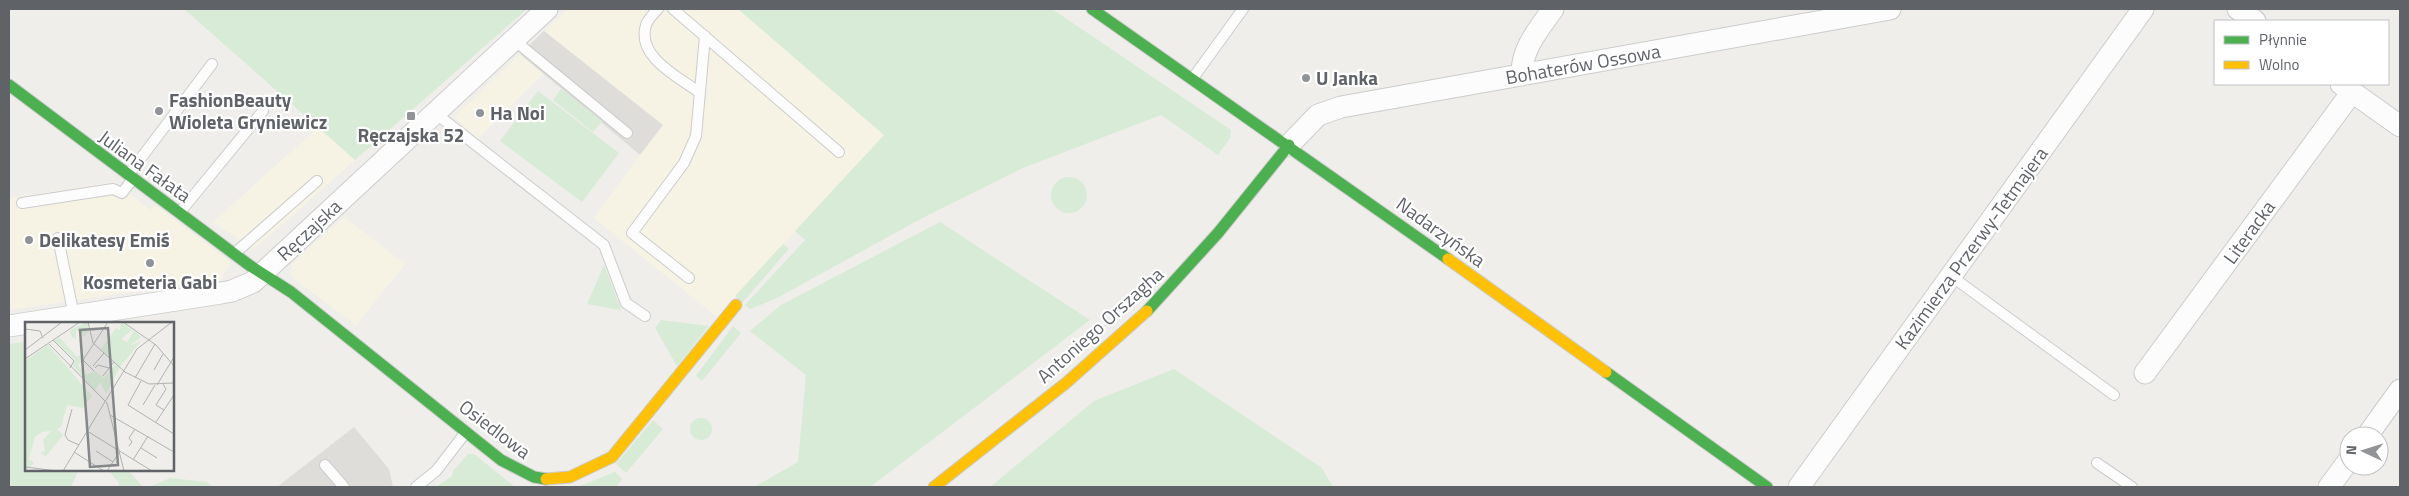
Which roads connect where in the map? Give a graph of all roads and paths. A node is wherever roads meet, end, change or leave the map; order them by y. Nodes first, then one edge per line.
1 (547, 9) edge
2 (658, 9) edge
3 (674, 9) edge
4 (1092, 9) edge
5 (1244, 9) edge
6 (1553, 9) edge
7 (1890, 9) edge
8 (2143, 9) edge
9 (2238, 9) edge
10 (2254, 20) edge
11 (706, 36) junction
12 (514, 40) junction
13 (212, 64) dead end
14 (1522, 75) junction
15 (1192, 78) junction
16 (9, 85) edge
17 (2347, 88) edge
18 (700, 93) junction
19 (263, 112) dead end
20 (435, 113) junction
21 (2400, 126) edge
22 (627, 133) dead end
23 (1289, 145) junction
24 (839, 152) dead end
25 (131, 177) junction
26 (317, 181) dead end
27 (22, 203) dead end
28 (180, 213) junction
29 (58, 238) dead end
30 (235, 254) junction
31 (263, 273) junction
32 (1951, 276) junction
33 (689, 278) dead end
34 (736, 305) dead end
35 (74, 316) junction
36 (645, 316) dead end
37 (35, 322) edge
38 (25, 324) edge
39 (9, 326) edge
40 (2145, 373) dead end
41 (2400, 390) edge
42 (2114, 395) dead end
43 (2374, 426) edge
44 (466, 431) junction
45 (2097, 463) dead end
46 (325, 464) dead end
47 (2339, 474) edge
48 (344, 487) edge
49 (416, 487) edge
50 (934, 487) edge
51 (1767, 487) edge
52 (1799, 487) edge
53 (2132, 487) edge
54 (2329, 487) edge

1 - 12 street, Ręczajska
2 - 18 lane
3 - 11 lane
4 - 15 street, Nadarzyńska
5 - 15 lane
6 - 14 street
7 - 14 street, Bohaterów Ossowa
8 - 32 street, Kazimierza Przerwy-Tetmajera
9 - 10 street
11 - 18 lane
11 - 24 lane
12 - 20 street, Ręczajska
12 - 22 lane
13 - 25 lane
14 - 23 street, Bohaterów Ossowa
15 - 23 street, Nadarzyńska
16 - 25 street, Juliana Fałata
17 - 21 street
17 - 40 street, Literacka
18 - 33 lane
19 - 28 lane
20 - 31 street, Ręczajska
20 - 36 lane
23 - 50 street, Antoniego Orszagha
23 - 51 street, Nadarzyńska
25 - 27 lane
25 - 28 street, Juliana Fałata
26 - 30 lane
28 - 30 street, Juliana Fałata
29 - 35 lane
30 - 31 street, Juliana Fałata
31 - 35 street, Ręczajska
31 - 44 street, Osiedlowa
32 - 42 lane
32 - 52 street, Kazimierza Przerwy-Tetmajera
34 - 44 street, Osiedlowa
35 - 37 street, Ręczajska
38 - 39 street, Ręczajska
41 - 43 street
44 - 49 lane
45 - 53 lane
46 - 48 lane
47 - 54 street

